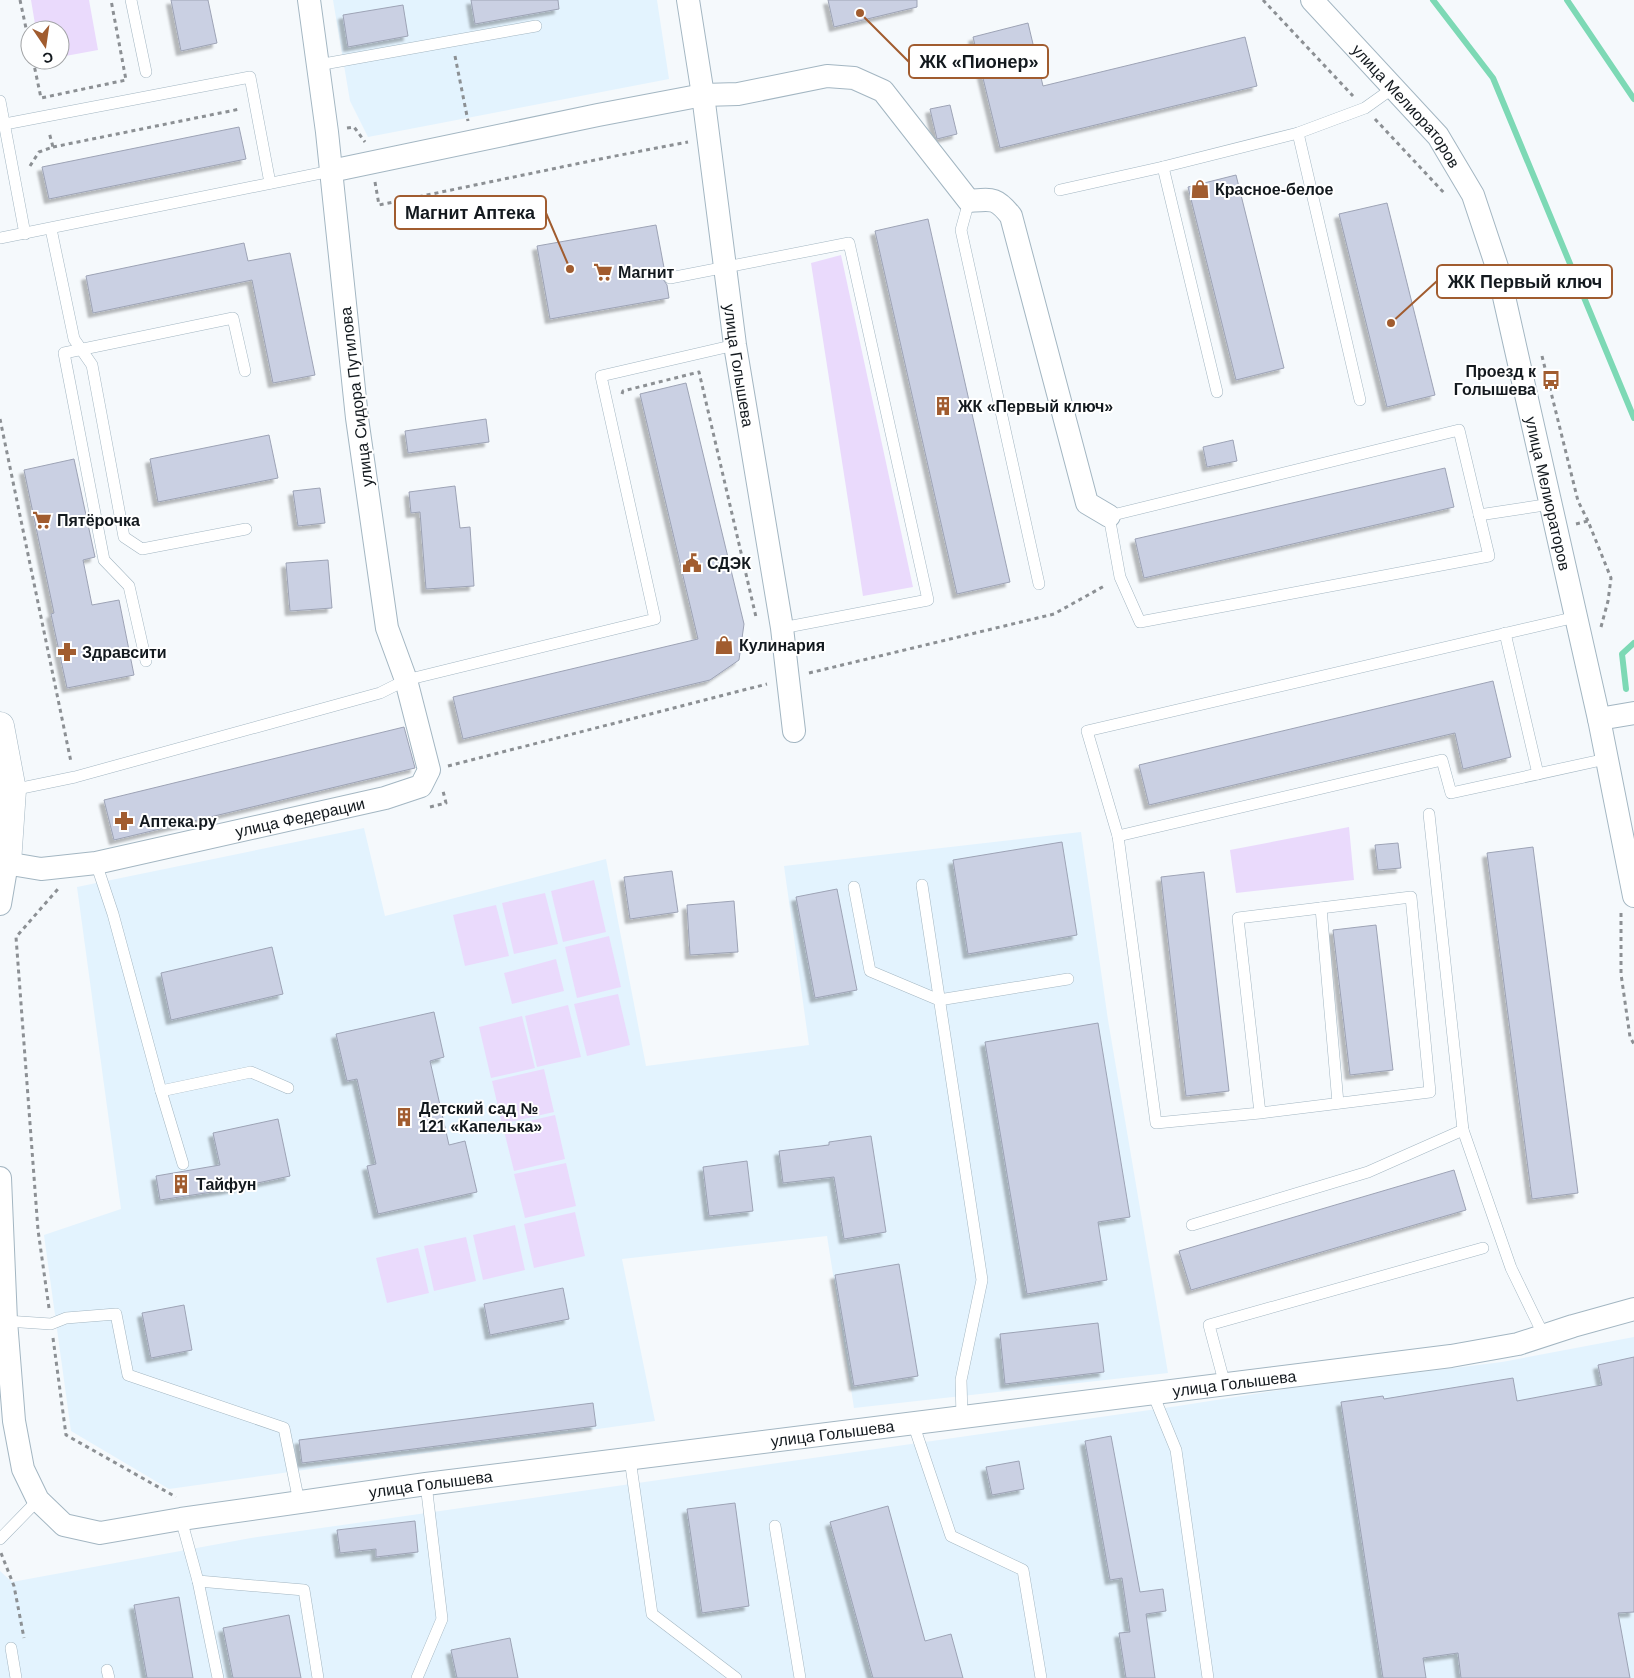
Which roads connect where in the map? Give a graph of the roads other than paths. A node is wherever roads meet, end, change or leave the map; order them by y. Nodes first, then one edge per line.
1 (131, 0) edge
2 (309, 0) edge
3 (688, 0) edge
4 (1312, 0) edge
5 (536, 26) dead end
6 (318, 65) junction
7 (146, 72) dead end
8 (1393, 88) junction
9 (703, 95) junction
10 (0, 100) edge
11 (5, 124) junction
12 (1298, 133) junction
13 (1162, 167) junction
14 (331, 171) junction
15 (270, 184) junction
16 (1060, 190) dead end
17 (969, 200) junction
18 (51, 229) junction
19 (26, 234) junction
20 (0, 238) edge
21 (726, 267) junction
22 (670, 278) dead end
23 (735, 345) junction
24 (82, 350) junction
25 (245, 371) dead end
26 (1217, 392) dead end
27 (1360, 400) dead end
28 (1551, 504) junction
29 (1479, 515) junction
30 (1109, 516) junction
31 (246, 529) dead end
32 (1039, 584) dead end
33 (1576, 617) junction
34 (782, 628) junction
35 (1505, 633) junction
36 (146, 661) dead end
37 (406, 680) junction
38 (1634, 713) edge
39 (1598, 720) junction
40 (0, 726) edge
41 (794, 731) dead end
42 (1606, 759) junction
43 (1538, 774) junction
44 (421, 786) joint
45 (12, 790) junction
46 (1429, 814) dead end
47 (1118, 836) junction
48 (3, 863) edge
49 (96, 863) junction
50 (922, 885) dead end
51 (854, 887) dead end
52 (1634, 896) edge
53 (0, 904) edge
54 (1321, 908) junction
55 (1068, 979) dead end
56 (939, 1000) junction
57 (288, 1088) dead end
58 (162, 1091) junction
59 (1338, 1103) junction
60 (1260, 1113) junction
61 (1463, 1130) junction
62 (183, 1164) dead end
63 (0, 1178) edge
64 (1192, 1225) dead end
65 (1482, 1248) dead end
66 (1634, 1309) edge
67 (6, 1321) junction
68 (1544, 1336) junction
69 (1225, 1385) junction
70 (1153, 1394) junction
71 (962, 1417) junction
72 (913, 1423) junction
73 (630, 1459) junction
74 (426, 1484) junction
75 (38, 1500) junction
76 (299, 1502) junction
77 (182, 1510) junction
78 (775, 1526) dead end
79 (0, 1539) edge
80 (198, 1582) junction
81 (11, 1648) dead end
82 (16, 1678) edge
83 (218, 1678) edge
84 (318, 1678) edge
85 (417, 1678) edge
86 (736, 1678) edge
87 (800, 1678) edge
88 (1041, 1678) edge
89 (1208, 1678) edge

1 - 7 lane
2 - 6 street, улица Сидора Путилова
3 - 9 street, улица Голышева
4 - 8 street, улица Мелиораторов
5 - 6 lane
6 - 14 street, улица Сидора Путилова
8 - 12 lane
8 - 28 street, улица Мелиораторов
9 - 14 street
9 - 17 street
9 - 21 street, улица Голышева
10 - 11 lane
11 - 15 lane
11 - 19 lane
12 - 13 lane
12 - 27 lane
13 - 16 lane
13 - 26 lane
14 - 15 lane
14 - 37 street, улица Сидора Путилова
15 - 18 lane
17 - 30 street
17 - 32 lane
18 - 19 lane
18 - 24 lane
19 - 20 lane
21 - 22 lane
21 - 23 street, улица Голышева
21 - 34 lane
23 - 34 street, улица Голышева
23 - 37 lane
24 - 25 lane
24 - 31 lane
24 - 36 lane
28 - 29 lane
28 - 33 street, улица Мелиораторов
29 - 30 lane
29 - 30 lane
33 - 35 lane
33 - 39 street, улица Мелиораторов
34 - 41 street, улица Голышева
35 - 43 lane
35 - 47 lane
37 - 44 street, улица Сидора Путилова
37 - 45 lane
38 - 39 street
39 - 42 street, улица Мелиораторов
40 - 45 street
42 - 43 lane
42 - 52 street, улица Мелиораторов
43 - 47 lane
44 - 49 street, улица Федерации
45 - 48 street
46 - 61 lane
47 - 60 lane
48 - 49 street, улица Федерации
48 - 53 street
49 - 58 lane
50 - 56 lane
51 - 56 lane
54 - 59 lane
54 - 59 lane
54 - 60 lane
55 - 56 lane
56 - 71 lane
57 - 58 lane
58 - 62 lane
59 - 60 lane
61 - 64 lane
61 - 68 lane
63 - 67 street
65 - 69 lane
66 - 68 street, улица Голышева
67 - 75 street
67 - 76 lane
68 - 69 street, улица Голышева
69 - 70 street, улица Голышева
70 - 71 street, улица Голышева
70 - 89 lane
71 - 72 street, улица Голышева
72 - 73 street, улица Голышева
72 - 88 lane
73 - 74 street, улица Голышева
73 - 86 lane
74 - 76 street, улица Голышева
74 - 85 lane
75 - 77 street, улица Голышева
75 - 79 lane
76 - 77 street, улица Голышева
77 - 80 lane
78 - 87 lane
80 - 83 lane
80 - 84 lane
81 - 82 lane

